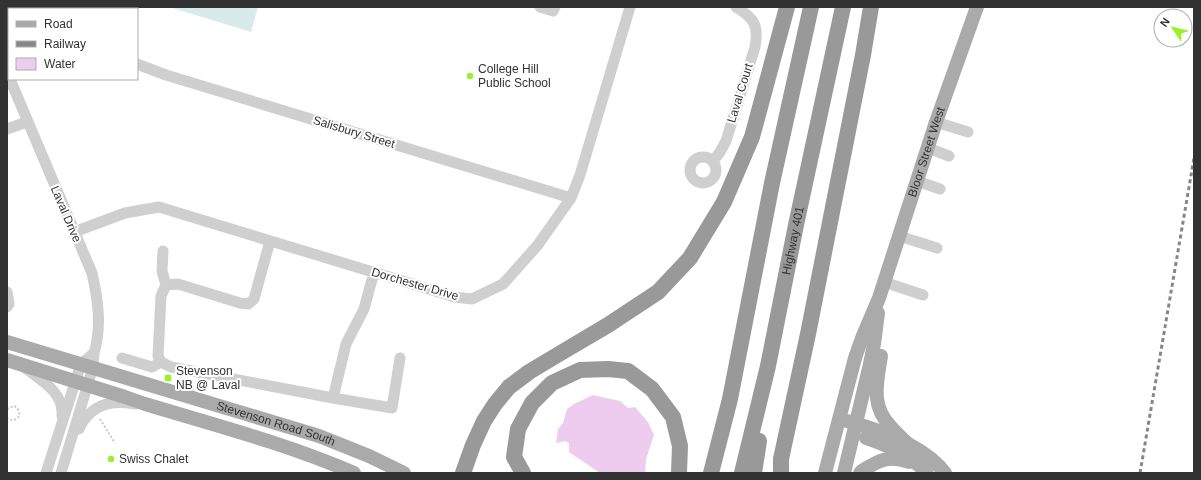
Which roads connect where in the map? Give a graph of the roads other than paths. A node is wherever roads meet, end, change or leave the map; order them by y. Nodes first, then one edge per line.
1 (540, 7) edge
2 (555, 7) edge
3 (630, 7) edge
4 (736, 7) edge
5 (787, 7) edge
6 (811, 7) edge
7 (843, 7) edge
8 (871, 7) edge
9 (976, 7) edge
10 (138, 64) edge
11 (11, 80) edge
12 (27, 122) junction
13 (936, 122) junction
14 (7, 129) edge
15 (968, 132) dead end
16 (928, 148) junction
17 (949, 156) dead end
18 (713, 161) dead end
19 (917, 181) junction
20 (940, 189) dead end
21 (571, 198) junction
22 (74, 232) junction
23 (899, 236) junction
24 (270, 241) junction
25 (937, 248) dead end
26 (163, 251) dead end
27 (374, 272) junction
28 (884, 282) junction
29 (166, 285) junction
30 (7, 292) edge
31 (923, 295) dead end
32 (879, 298) junction
33 (7, 307) edge
34 (7, 342) edge
35 (122, 358) dead end
36 (400, 358) dead end
37 (89, 361) junction
38 (12, 362) edge
39 (160, 362) junction
40 (768, 366) junction
41 (81, 383) junction
42 (333, 398) junction
43 (144, 404) junction
44 (62, 423) junction
45 (837, 423) junction
46 (854, 428) junction
47 (909, 444) junction
48 (66, 459) junction
49 (924, 469) edge
50 (46, 473) edge
51 (61, 473) edge
52 (354, 473) edge
53 (404, 473) edge
54 (463, 473) edge
55 (523, 473) edge
56 (679, 473) edge
57 (711, 473) edge
58 (742, 473) edge
59 (754, 473) edge
60 (781, 473) edge
61 (825, 473) edge
62 (844, 473) edge
63 (860, 473) edge
64 (945, 473) edge

1 - 2 street
3 - 21 street, Dorchester Drive
4 - 18 street, Laval Court
5 - 54 highway
6 - 57 highway
7 - 40 highway, Highway 401
8 - 60 highway
9 - 13 main road, Bloor Street West
10 - 21 street, Salisbury Street
11 - 12 street, Laval Drive
12 - 14 street
12 - 22 street, Laval Drive
13 - 15 street
13 - 16 main road, Bloor Street West
16 - 17 street
16 - 19 main road, Bloor Street West
19 - 20 street
19 - 23 main road, Bloor Street West
21 - 27 street, Dorchester Drive
22 - 24 street, Dorchester Drive
22 - 37 street, Laval Drive
23 - 25 street
23 - 28 main road, Bloor Street West
24 - 27 street, Dorchester Drive
24 - 29 street
26 - 29 street
27 - 42 street
28 - 31 street
28 - 32 main road, Bloor Street West
28 - 47 main road
29 - 39 street
30 - 33 street
32 - 45 main road, Bloor Street West
32 - 46 main road, Bloor Street West
34 - 37 main road, Stevenson Road South
35 - 39 street
36 - 42 street
37 - 41 street, Laval Drive
37 - 53 main road, Stevenson Road South
38 - 41 main road, Stevenson Road South
38 - 44 street, Laval Drive
39 - 42 street
40 - 58 highway, Highway 401
40 - 59 highway
41 - 43 main road, Stevenson Road South
41 - 44 street, Laval Drive
41 - 48 street, Laval Drive
43 - 48 street, Laval Drive
43 - 52 main road, Stevenson Road South
44 - 50 street, Laval Drive
45 - 46 main road
45 - 61 main road, Bloor Street West
46 - 47 main road
46 - 49 main road
46 - 62 main road, Bloor Street West
47 - 64 main road
48 - 51 street, Laval Drive
49 - 63 main road
55 - 56 highway

